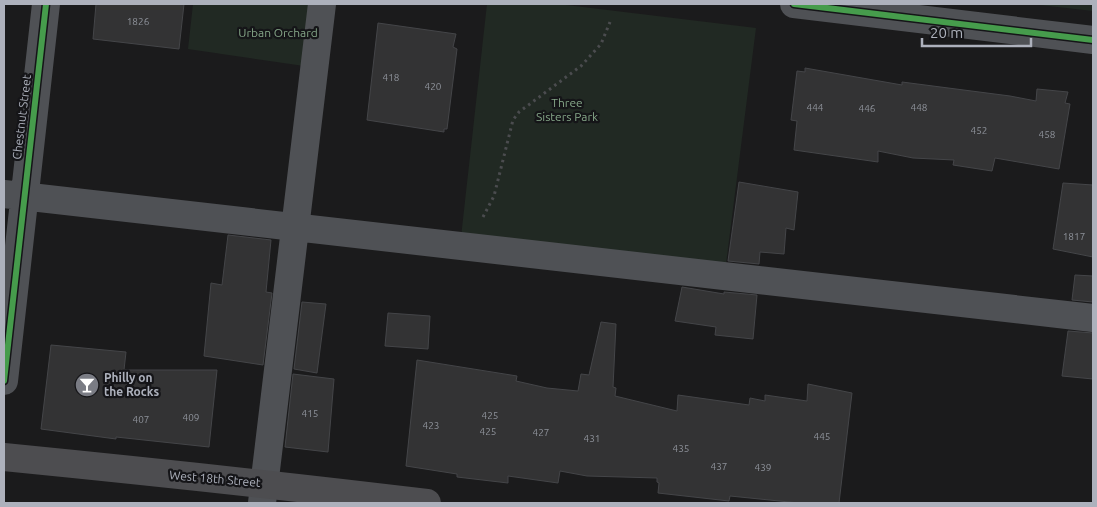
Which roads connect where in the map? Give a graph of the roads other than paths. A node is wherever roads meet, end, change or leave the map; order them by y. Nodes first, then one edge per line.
1 (46, 4) edge
2 (322, 4) edge
3 (794, 4) edge
4 (1093, 40) edge
5 (14, 195) edge
6 (296, 227) junction
7 (1093, 318) edge
8 (4, 381) edge
9 (4, 457) edge
10 (264, 493) edge
11 (427, 503) edge

1 - 5 street, Chestnut Street
2 - 6 street
3 - 4 street
5 - 6 street
5 - 8 street, Chestnut Street
6 - 7 street
6 - 10 street
9 - 10 main road, West 18th Street
10 - 11 main road, West 18th Street

